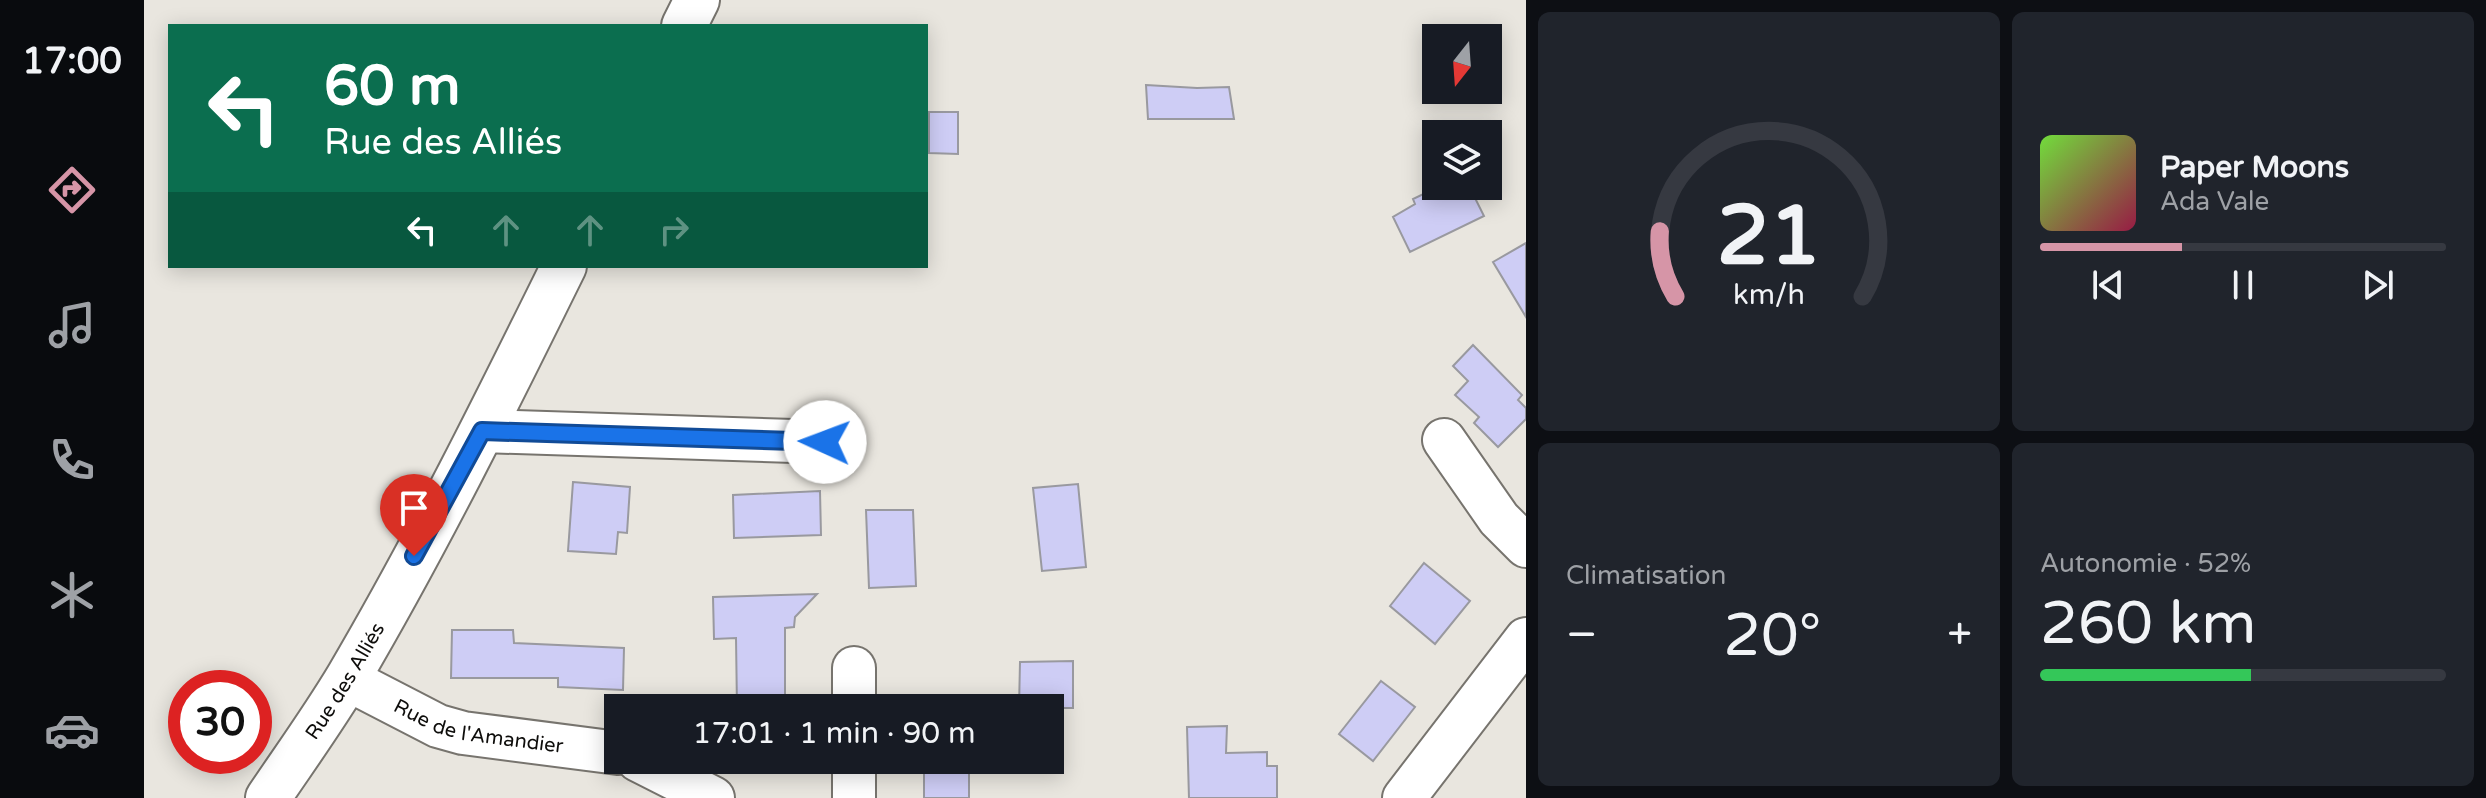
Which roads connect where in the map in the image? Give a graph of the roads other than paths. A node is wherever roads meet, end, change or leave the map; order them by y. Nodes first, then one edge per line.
1 (697, 0) edge
2 (685, 24) edge
3 (563, 268) edge
4 (482, 431) junction
5 (1444, 440) dead end
6 (825, 442) dead end
7 (1526, 546) edge
8 (1526, 639) edge
9 (347, 679) junction
10 (604, 751) edge
11 (666, 774) edge
12 (854, 774) edge
13 (268, 798) edge
14 (713, 798) edge
15 (854, 798) edge
16 (1404, 798) edge

1 - 2 street
3 - 4 street, Rue des Alliés
4 - 6 street
4 - 9 street, Rue des Alliés
5 - 7 street
8 - 16 street
9 - 10 street, Rue de l'Amandier
9 - 13 street, Rue des Alliés
11 - 14 street
12 - 15 street

